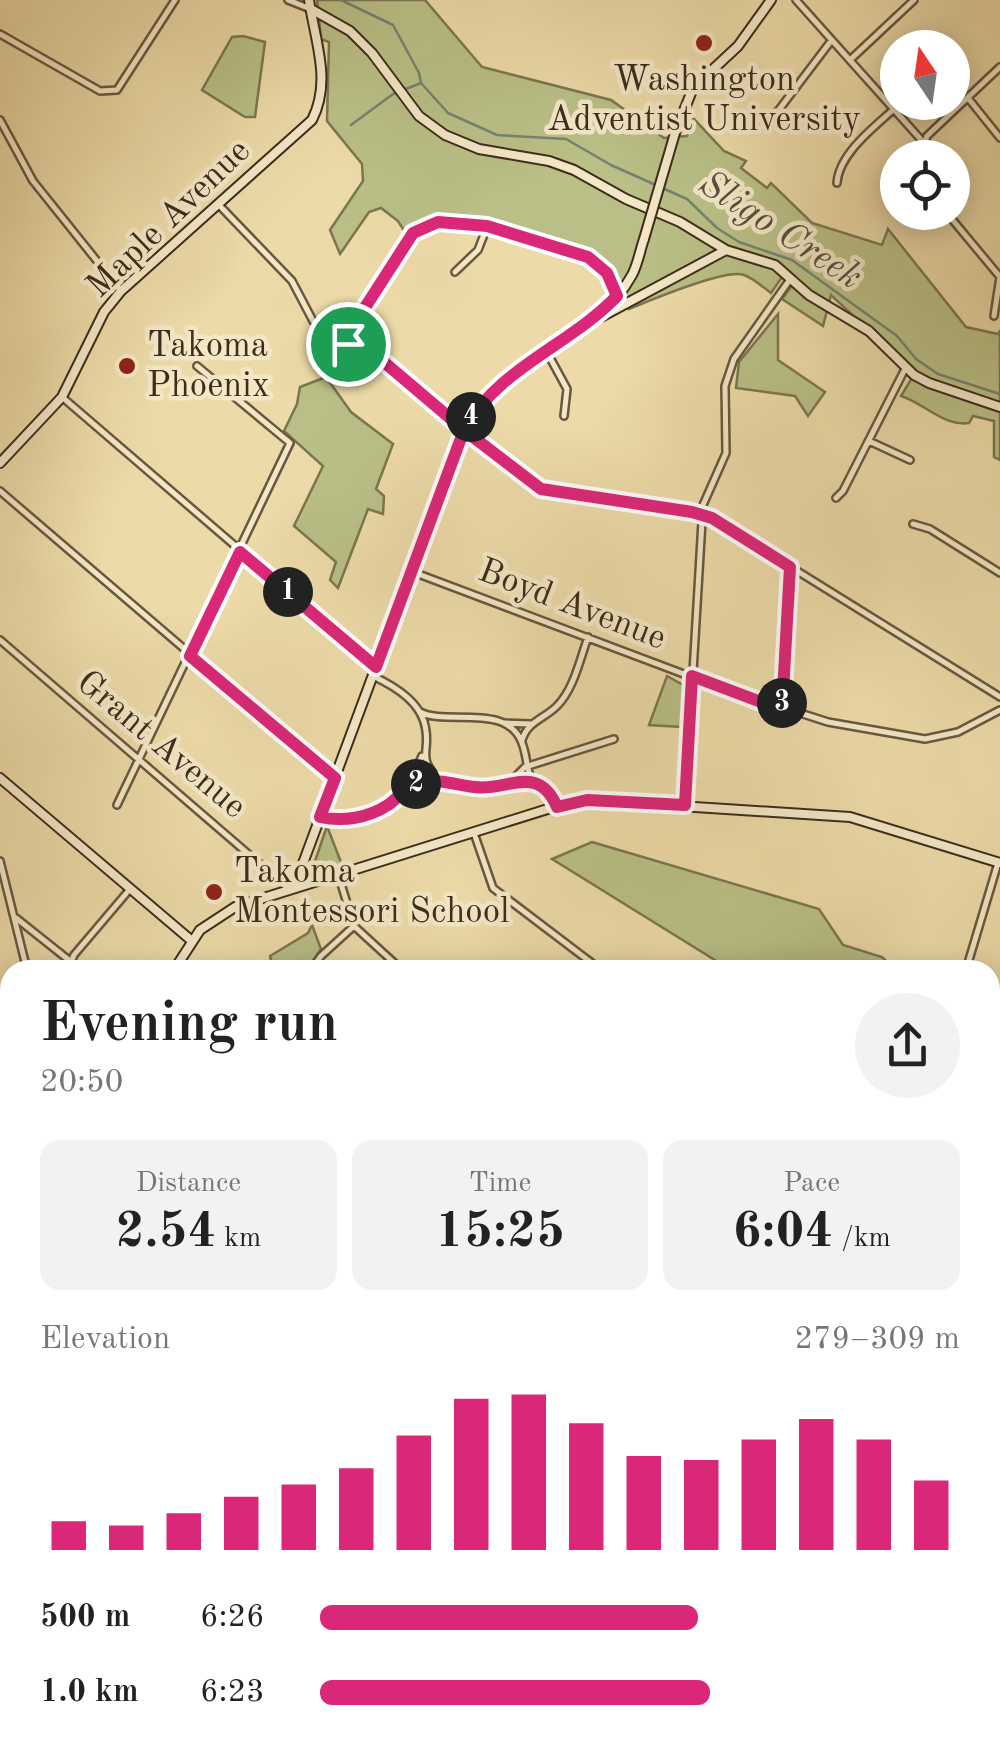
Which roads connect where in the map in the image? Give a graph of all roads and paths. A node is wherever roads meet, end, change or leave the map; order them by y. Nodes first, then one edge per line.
1 (175, 0) edge
2 (288, 0) edge
3 (771, 0) edge
4 (796, 0) edge
5 (914, 0) edge
6 (310, 4) edge
7 (0, 34) edge
8 (832, 40) junction
9 (850, 60) junction
10 (1000, 67) edge
11 (880, 93) edge
12 (970, 96) edge
13 (970, 100) edge
14 (0, 120) edge
15 (883, 120) edge
16 (904, 120) edge
17 (944, 120) edge
18 (736, 126) dead end
19 (1000, 138) edge
20 (921, 140) edge
21 (925, 140) edge
22 (838, 183) dead end
23 (219, 205) junction
24 (487, 226) junction
25 (961, 230) edge
26 (726, 250) junction
27 (455, 272) dead end
28 (1000, 277) edge
29 (790, 278) junction
30 (121, 291) junction
31 (617, 296) junction
32 (994, 316) dead end
33 (592, 322) junction
34 (348, 344) junction
35 (546, 351) junction
36 (197, 366) dead end
37 (906, 368) junction
38 (62, 397) junction
39 (1000, 407) edge
40 (564, 416) dead end
41 (464, 430) junction
42 (869, 440) junction
43 (910, 460) dead end
44 (0, 463) edge
45 (0, 491) edge
46 (836, 498) dead end
47 (702, 516) junction
48 (913, 524) dead end
49 (240, 552) junction
50 (790, 567) junction
51 (412, 572) junction
52 (1000, 572) edge
53 (588, 637) junction
54 (0, 640) edge
55 (190, 656) junction
56 (375, 672) junction
57 (692, 676) junction
58 (1000, 697) edge
59 (417, 710) junction
60 (782, 710) junction
61 (1000, 710) edge
62 (446, 717) junction
63 (498, 722) junction
64 (531, 724) junction
65 (426, 730) junction
66 (614, 738) dead end
67 (522, 740) junction
68 (423, 754) junction
69 (140, 760) junction
70 (525, 764) junction
71 (0, 778) edge
72 (335, 778) junction
73 (446, 781) junction
74 (511, 781) junction
75 (532, 782) junction
76 (404, 791) junction
77 (117, 805) dead end
78 (685, 805) junction
79 (557, 807) junction
80 (320, 817) junction
81 (474, 833) junction
82 (0, 861) edge
83 (999, 862) edge
84 (338, 874) junction
85 (130, 889) junction
86 (289, 889) junction
87 (14, 916) junction
88 (354, 926) junction
89 (192, 941) junction
90 (25, 960) edge
91 (69, 960) edge
92 (73, 960) edge
93 (180, 960) edge
94 (318, 960) edge
95 (391, 960) edge
96 (588, 960) edge
97 (969, 960) edge

1 - 7 street
2 - 6 street
3 - 31 main road, bridge
4 - 8 street
5 - 9 street
6 - 23 main road, Maple Avenue
6 - 26 main road
8 - 9 street
8 - 18 street
9 - 11 street
10 - 12 street
13 - 19 street
14 - 30 street
15 - 22 street
16 - 20 street
17 - 21 street
23 - 30 main road, Maple Avenue
23 - 34 street
24 - 27 street
24 - 31 street
24 - 34 street
25 - 28 street
26 - 29 main road
26 - 33 main road
28 - 32 street
29 - 37 main road
29 - 47 street
30 - 38 main road, Maple Avenue
31 - 33 main road
33 - 35 main road
34 - 41 street
35 - 40 street
35 - 41 main road
36 - 49 street
37 - 39 main road
37 - 42 street
38 - 44 main road, Maple Avenue
38 - 49 street
41 - 47 street
41 - 51 main road
42 - 43 street
42 - 46 street
45 - 55 street
47 - 50 street
47 - 57 street
48 - 52 street
49 - 55 street
49 - 56 street
50 - 58 street
50 - 60 street
51 - 53 street, Boyd Avenue
51 - 56 main road
53 - 57 street, Boyd Avenue
53 - 64 street
54 - 69 street, Grant Avenue
55 - 69 street
55 - 72 street
56 - 59 street
56 - 72 main road
57 - 60 street, Boyd Avenue
57 - 78 street
59 - 62 street
59 - 65 street
60 - 61 street, Boyd Avenue
62 - 63 street
62 - 65 street
63 - 64 street
63 - 67 street
64 - 67 street
65 - 68 street
66 - 70 street
67 - 70 street
68 - 73 street
68 - 76 street
69 - 77 street
69 - 86 street, Grant Avenue
70 - 74 street
70 - 75 street
71 - 85 main road
72 - 80 main road
73 - 74 street
73 - 76 street
74 - 75 street
75 - 79 street
76 - 80 street
78 - 79 main road
78 - 83 main road
79 - 81 main road
80 - 86 main road
81 - 84 main road
81 - 96 street
82 - 87 street
83 - 97 street
84 - 86 main road
84 - 88 street
85 - 89 main road
85 - 92 street
86 - 89 main road
87 - 90 street
87 - 91 street
88 - 94 street
88 - 95 street
89 - 93 main road

